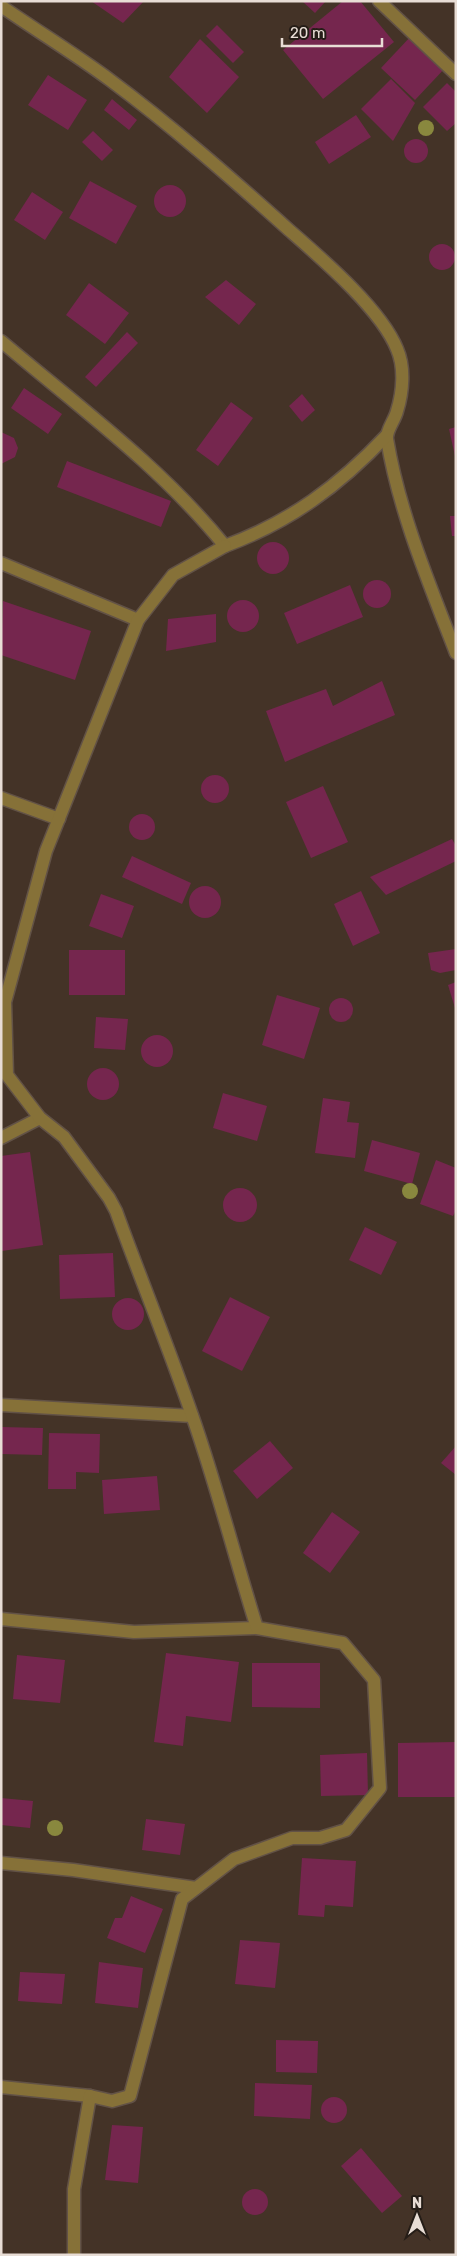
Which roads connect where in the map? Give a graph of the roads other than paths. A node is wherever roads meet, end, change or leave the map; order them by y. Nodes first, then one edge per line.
1 (379, 1) edge
2 (1, 6) edge
3 (456, 74) edge
4 (1, 341) edge
5 (386, 435) junction
6 (225, 546) junction
7 (1, 563) edge
8 (138, 620) junction
9 (456, 653) edge
10 (1, 798) edge
11 (59, 819) junction
12 (5, 983) edge
13 (40, 1118) junction
14 (1, 1138) edge
15 (1, 1405) edge
16 (192, 1416) junction
17 (1, 1619) edge
18 (257, 1628) junction
19 (1, 1863) edge
20 (196, 1888) junction
21 (1, 2087) edge
22 (90, 2096) junction
23 (74, 2255) edge

1 - 3 street
2 - 5 street
4 - 6 street
5 - 6 street
5 - 9 street
6 - 8 street
7 - 8 street
8 - 11 street
10 - 11 street
11 - 12 street
12 - 13 street
13 - 14 street
13 - 16 street
15 - 16 street
16 - 18 street
17 - 18 street
18 - 20 street
19 - 20 street
20 - 22 street
21 - 22 street
22 - 23 street

